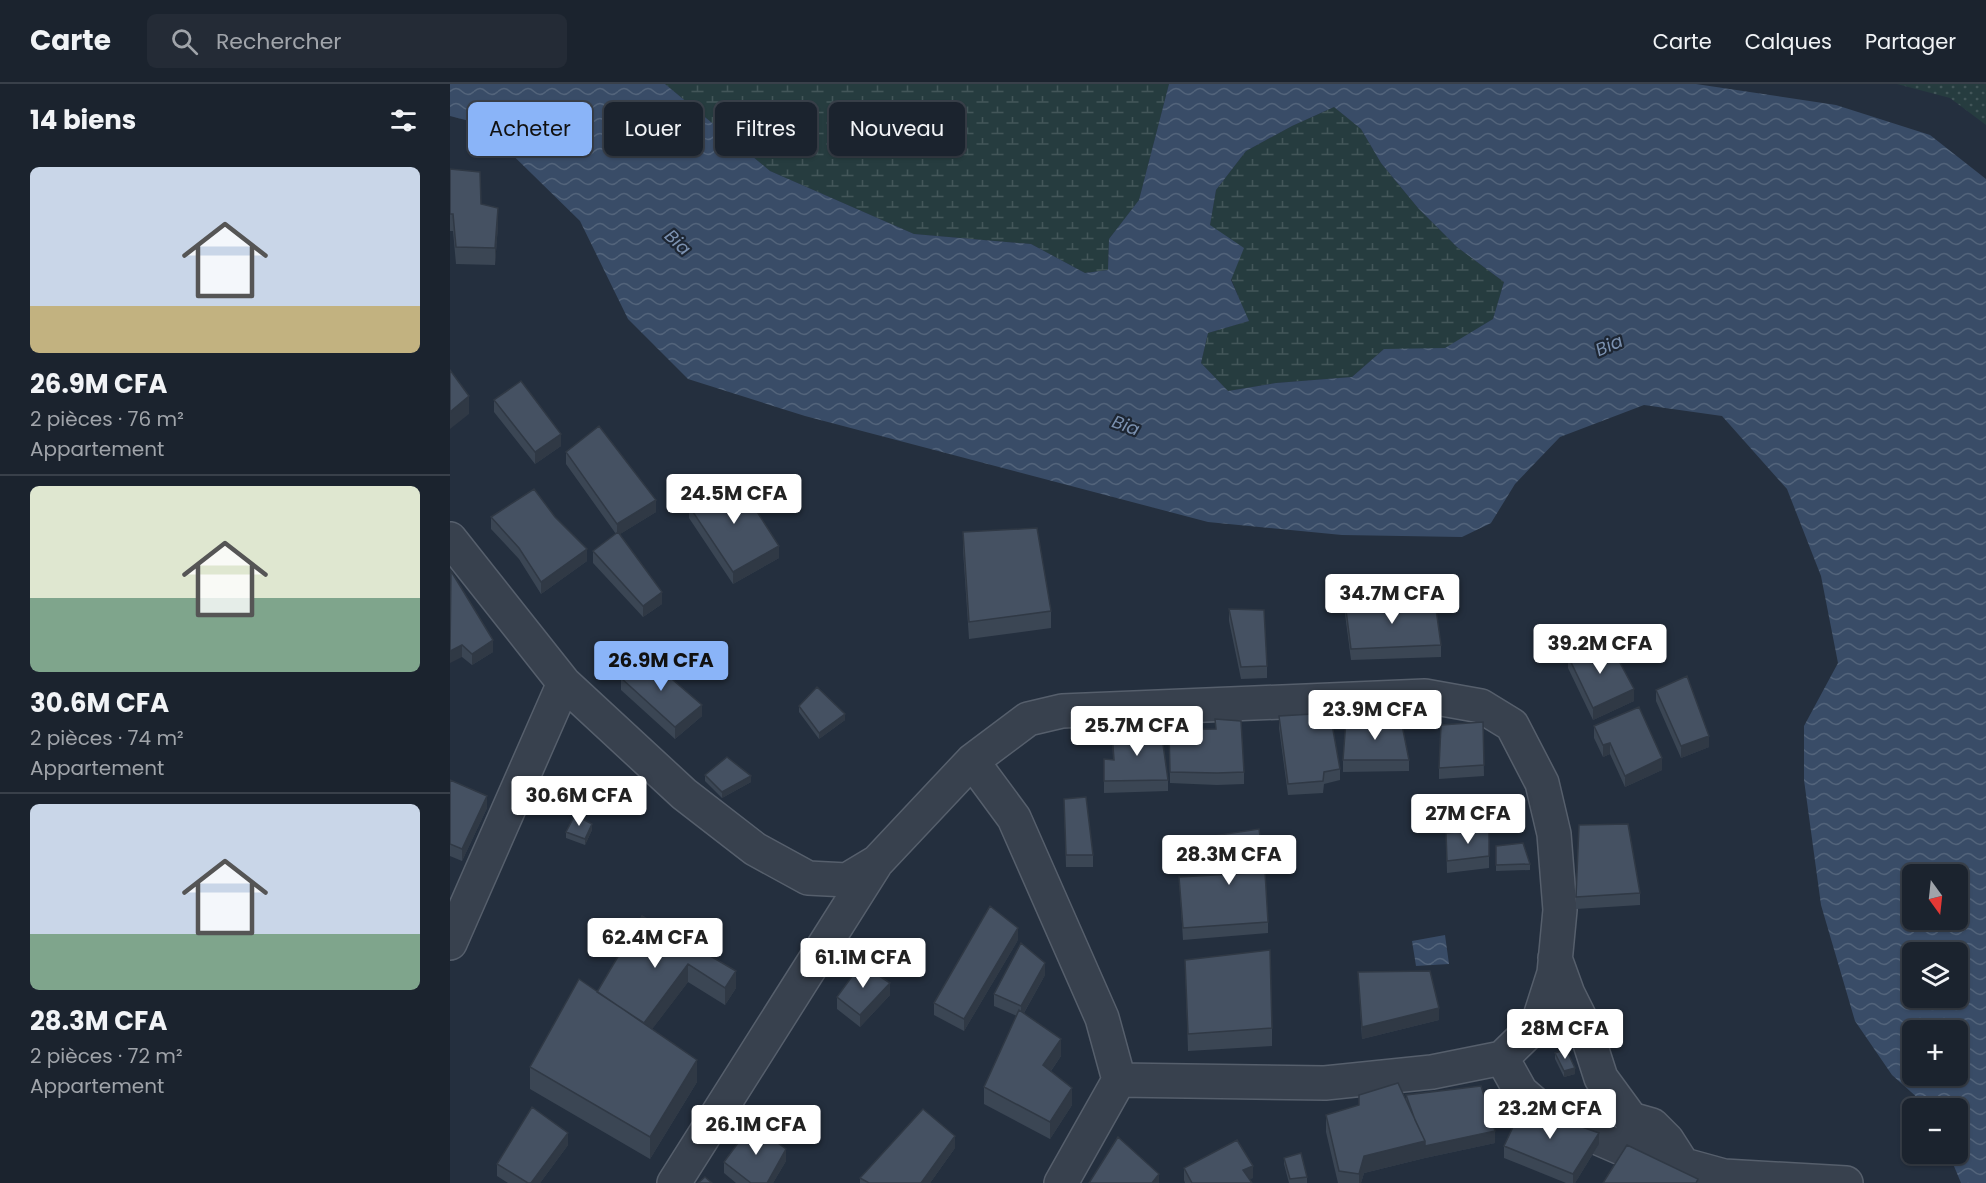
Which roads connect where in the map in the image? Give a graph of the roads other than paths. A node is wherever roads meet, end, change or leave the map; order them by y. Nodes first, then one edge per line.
1 (450, 539) edge
2 (564, 682) junction
3 (972, 761) junction
4 (878, 862) junction
5 (450, 944) edge
6 (1555, 958) junction
7 (1502, 1058) junction
8 (1119, 1080) junction
9 (1683, 1165) junction
10 (674, 1183) edge
11 (1061, 1183) edge
12 (1846, 1183) edge

1 - 2 street
2 - 4 street
2 - 5 street
3 - 4 street
3 - 6 street
3 - 8 street
4 - 10 street
6 - 7 street
6 - 9 street
7 - 8 street
7 - 9 street
8 - 11 street
9 - 12 street

